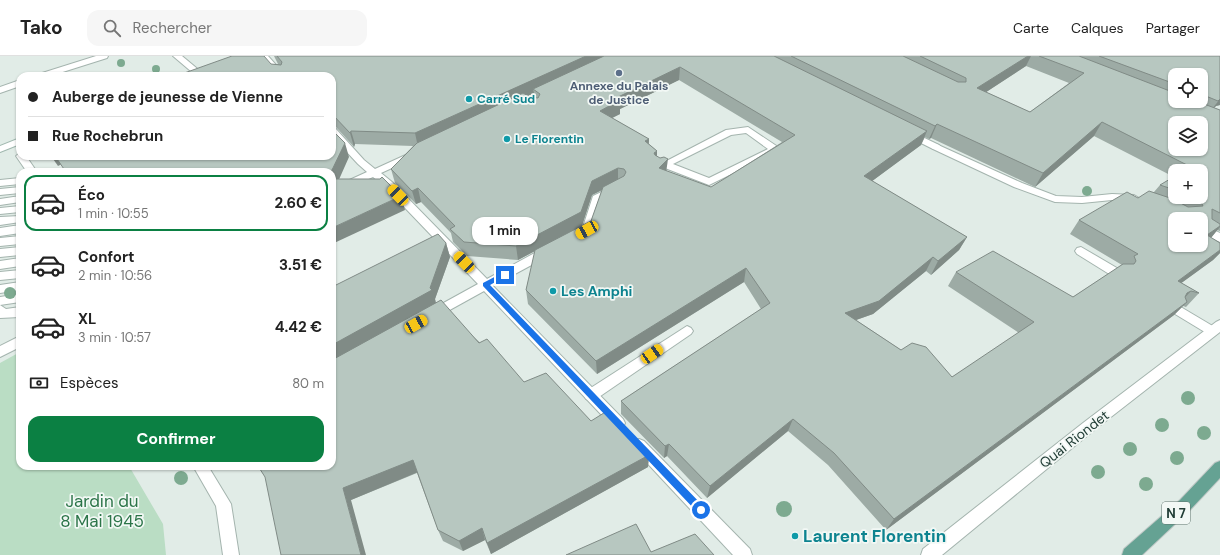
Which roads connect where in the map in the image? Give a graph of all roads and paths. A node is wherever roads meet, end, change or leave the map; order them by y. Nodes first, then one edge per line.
1 (104, 56) edge
2 (178, 56) edge
3 (264, 56) edge
4 (197, 71) edge
5 (54, 72) edge
6 (278, 72) edge
7 (16, 84) edge
8 (0, 90) edge
9 (901, 130) edge
10 (336, 134) edge
11 (16, 142) edge
12 (0, 149) edge
13 (418, 152) edge
14 (663, 166) joint
15 (374, 173) junction
16 (16, 181) edge
17 (0, 183) edge
18 (619, 186) edge
19 (16, 190) edge
20 (336, 190) edge
21 (0, 192) edge
22 (16, 200) edge
23 (1143, 200) edge
24 (0, 202) edge
25 (16, 209) edge
26 (0, 211) edge
27 (16, 219) edge
28 (0, 221) edge
29 (16, 230) edge
30 (0, 232) edge
31 (584, 232) edge
32 (1208, 232) edge
33 (1220, 238) edge
34 (16, 240) edge
35 (0, 242) edge
36 (553, 249) edge
37 (16, 251) edge
38 (1081, 251) dead end
39 (0, 253) edge
40 (16, 262) edge
41 (0, 264) edge
42 (16, 274) edge
43 (1118, 274) edge
44 (0, 276) edge
45 (485, 284) junction
46 (16, 287) edge
47 (0, 289) edge
48 (16, 299) edge
49 (0, 302) edge
50 (0, 310) edge
51 (1179, 311) edge
52 (16, 312) edge
53 (423, 320) edge
54 (1216, 328) edge
55 (687, 331) dead end
56 (16, 343) edge
57 (0, 352) edge
58 (591, 395) junction
59 (1220, 468) edge
60 (202, 470) edge
61 (231, 555) edge
62 (744, 555) edge
63 (930, 555) edge
64 (1130, 555) edge

1 - 5 street
2 - 4 street
3 - 6 street
7 - 8 street
9 - 23 street
10 - 15 street
11 - 12 street
13 - 15 street
14 - 14 street
15 - 20 street
15 - 45 street
16 - 17 street
18 - 31 street
19 - 21 street
22 - 24 street
25 - 26 street
27 - 28 street
29 - 30 street
32 - 33 street
34 - 35 street
36 - 45 street
37 - 39 street
38 - 43 street
40 - 41 street
42 - 44 street
45 - 53 street
45 - 58 street
46 - 47 street
48 - 49 street
50 - 52 street
51 - 54 street
54 - 63 street, Quai Riondet
55 - 58 street
56 - 57 street
58 - 62 street
59 - 64 main road, N 7
60 - 61 street

